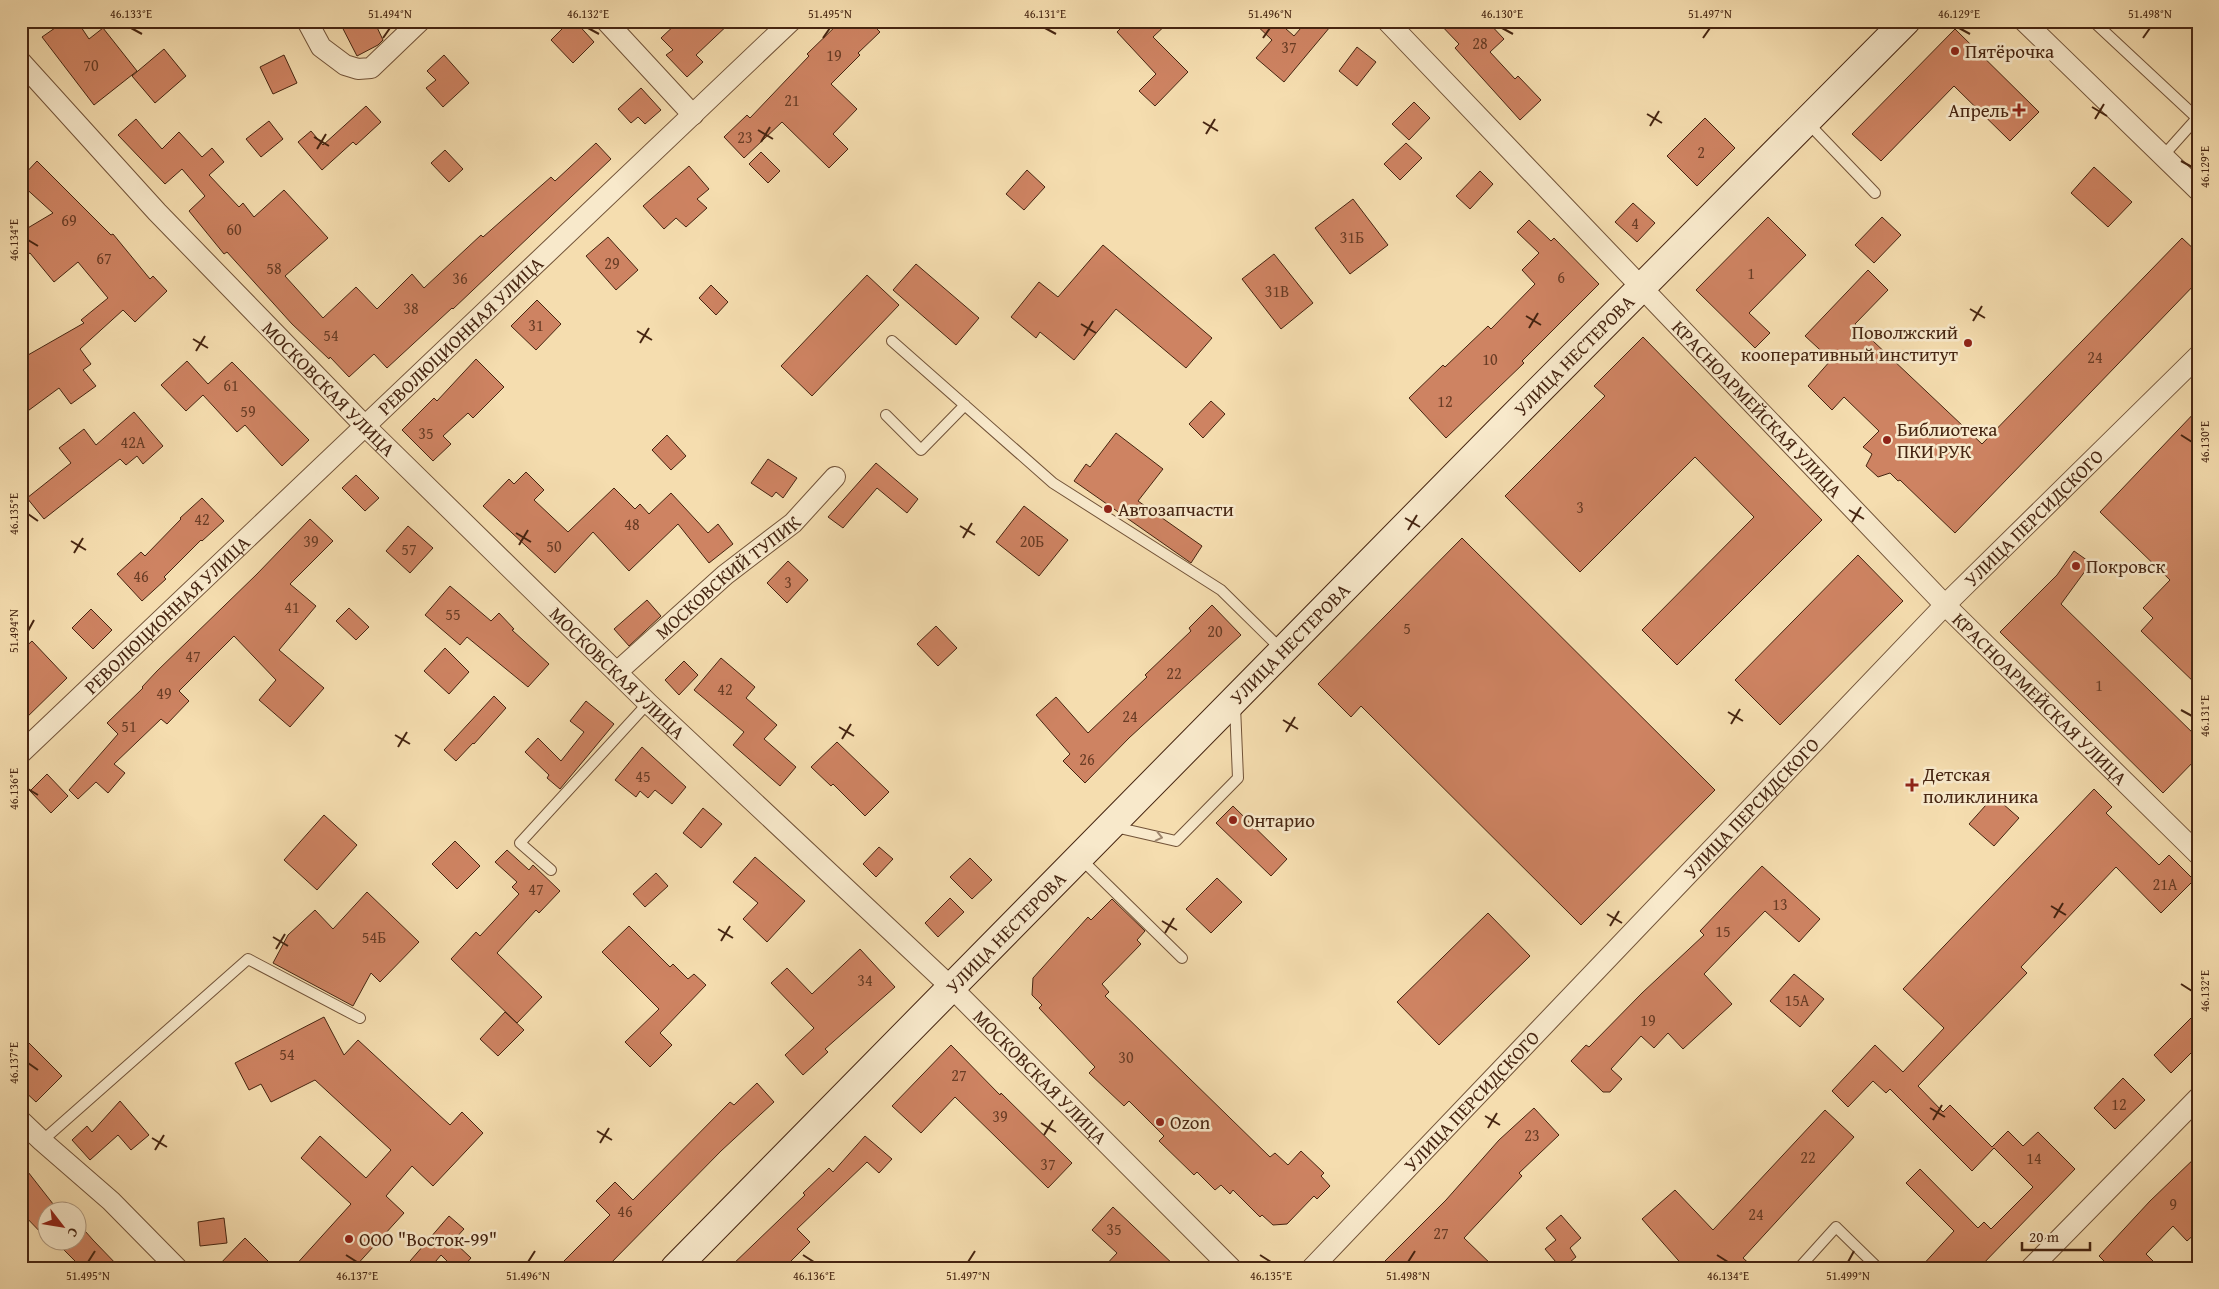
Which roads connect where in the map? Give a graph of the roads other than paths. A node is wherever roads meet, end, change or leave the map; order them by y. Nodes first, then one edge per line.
1 (307, 21) edge
2 (420, 21) edge
3 (606, 21) edge
4 (791, 21) edge
5 (1387, 21) edge
6 (1906, 21) edge
7 (2024, 21) edge
8 (2093, 21) edge
9 (21, 62) edge
10 (693, 115) junction
11 (2198, 118) edge
12 (1806, 121) junction
13 (2163, 156) junction
14 (2198, 190) edge
15 (1875, 193) dead end
16 (1641, 286) junction
17 (892, 341) dead end
18 (2198, 356) edge
19 (965, 405) junction
20 (886, 415) dead end
21 (364, 426) junction
22 (835, 477) dead end
23 (1945, 605) junction
24 (1284, 652) junction
25 (617, 672) junction
26 (1234, 702) junction
27 (648, 703) junction
28 (21, 753) edge
29 (1111, 826) junction
30 (2198, 854) edge
31 (1080, 858) junction
32 (551, 870) dead end
33 (1182, 958) dead end
34 (952, 988) junction
35 (360, 1018) dead end
36 (2198, 1098) edge
37 (21, 1121) edge
38 (42, 1141) junction
39 (177, 1268) edge
40 (675, 1268) edge
41 (1231, 1268) edge
42 (1312, 1268) edge
43 (1798, 1268) edge
44 (1878, 1268) edge
45 (2031, 1268) edge

1 - 2 street
3 - 10 street
4 - 10 street, РЕВОЛЮЦИОННАЯ УЛИЦА
5 - 16 street, КРАСНОАРМЕЙСКАЯ УЛИЦА
6 - 12 main road, УЛИЦА НЕСТЕРОВА
7 - 13 street
8 - 11 lane
9 - 21 street, МОСКОВСКАЯ УЛИЦА
10 - 21 street, РЕВОЛЮЦИОННАЯ УЛИЦА
11 - 13 lane
12 - 15 lane
12 - 16 main road, УЛИЦА НЕСТЕРОВА
13 - 14 street
16 - 23 street, КРАСНОАРМЕЙСКАЯ УЛИЦА
16 - 24 main road, УЛИЦА НЕСТЕРОВА
17 - 19 lane
18 - 23 street, УЛИЦА ПЕРСИДСКОГО
19 - 20 lane
19 - 24 lane
21 - 25 street, МОСКОВСКАЯ УЛИЦА
21 - 28 street, РЕВОЛЮЦИОННАЯ УЛИЦА
22 - 25 street, МОСКОВСКИЙ ТУПИК
23 - 30 street, КРАСНОАРМЕЙСКАЯ УЛИЦА
23 - 42 street, УЛИЦА ПЕРСИДСКОГО
24 - 26 main road, УЛИЦА НЕСТЕРОВА
25 - 27 street, МОСКОВСКАЯ УЛИЦА
26 - 29 main road, УЛИЦА НЕСТЕРОВА
29 -> 26 lane
27 - 32 lane
27 - 34 street, МОСКОВСКАЯ УЛИЦА
29 - 31 main road, УЛИЦА НЕСТЕРОВА
31 - 33 lane
31 - 34 main road, УЛИЦА НЕСТЕРОВА
34 - 40 main road, УЛИЦА НЕСТЕРОВА
34 - 41 street, МОСКОВСКАЯ УЛИЦА
35 - 38 lane
36 - 45 street
37 - 38 street
38 - 39 street
43 - 44 lane

